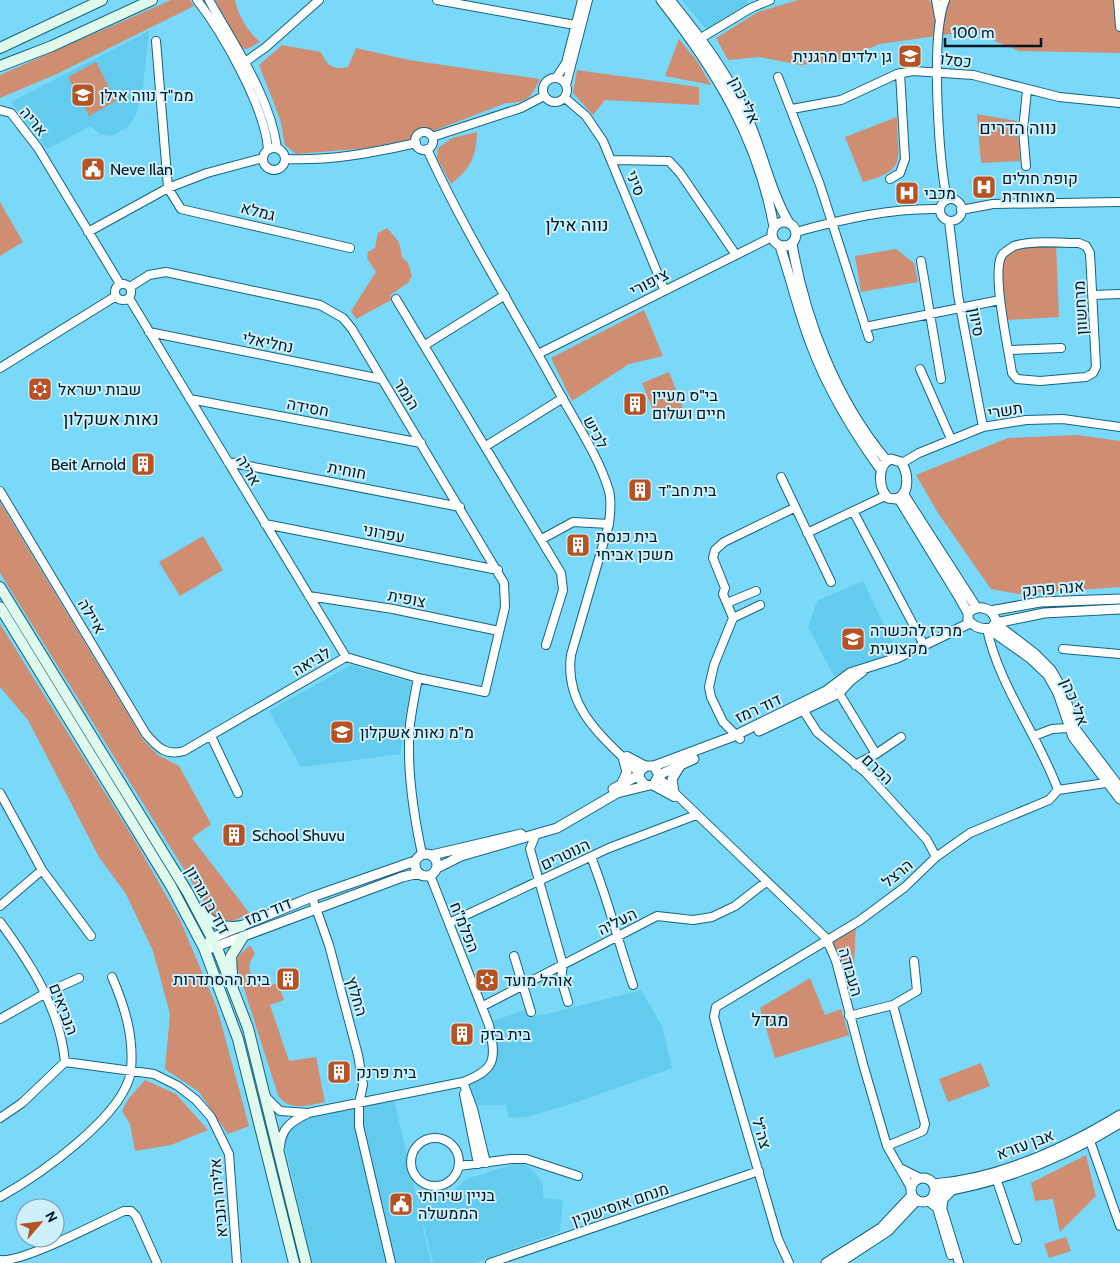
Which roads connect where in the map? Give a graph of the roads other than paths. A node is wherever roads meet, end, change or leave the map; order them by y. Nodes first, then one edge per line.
1 (102, 0) edge
2 (152, 0) edge
3 (197, 0) edge
4 (208, 0) edge
5 (319, 0) edge
6 (437, 0) edge
7 (582, 0) edge
8 (588, 0) edge
9 (661, 0) edge
10 (670, 0) edge
11 (770, 0) edge
12 (936, 0) edge
13 (945, 0) edge
14 (1118, 0) edge
15 (575, 25) junction
16 (939, 27) junction
17 (1120, 27) edge
18 (700, 38) junction
19 (156, 41) dead end
20 (0, 48) edge
21 (241, 65) junction
22 (0, 66) edge
23 (938, 71) junction
24 (900, 73) junction
25 (778, 76) dead end
26 (556, 78) junction
27 (566, 85) junction
28 (1027, 90) junction
29 (544, 96) junction
30 (565, 98) junction
31 (1120, 103) edge
32 (792, 109) junction
33 (0, 110) edge
34 (432, 138) junction
35 (416, 143) junction
36 (273, 148) junction
37 (427, 149) junction
38 (263, 158) junction
39 (284, 159) junction
40 (613, 160) junction
41 (1026, 166) dead end
42 (890, 178) dead end
43 (168, 188) junction
44 (947, 200) junction
45 (1120, 202) edge
46 (940, 209) junction
47 (961, 210) junction
48 (949, 221) junction
49 (831, 222) junction
50 (789, 223) junction
51 (774, 227) junction
52 (88, 232) junction
53 (796, 232) junction
54 (772, 238) junction
55 (792, 244) junction
56 (780, 246) junction
57 (350, 248) dead end
58 (736, 255) junction
59 (921, 261) dead end
60 (120, 284) junction
61 (130, 287) junction
62 (664, 289) junction
63 (1120, 294) edge
64 (504, 295) junction
65 (1093, 295) junction
66 (116, 296) junction
67 (129, 298) junction
68 (396, 299) dead end
69 (1000, 300) junction
70 (961, 308) junction
71 (930, 315) junction
72 (865, 326) junction
73 (149, 332) junction
74 (869, 338) dead end
75 (425, 345) junction
76 (1061, 348) dead end
77 (1009, 350) junction
78 (538, 354) junction
79 (1, 366) edge
80 (920, 369) dead end
81 (381, 378) junction
82 (941, 379) dead end
83 (563, 398) junction
84 (190, 399) junction
85 (983, 427) junction
86 (1120, 427) edge
87 (951, 439) junction
88 (421, 443) junction
89 (486, 446) junction
90 (886, 460) junction
91 (228, 462) junction
92 (902, 463) junction
93 (881, 470) junction
94 (781, 477) dead end
95 (0, 491) edge
96 (885, 496) junction
97 (901, 497) junction
98 (460, 507) junction
99 (794, 508) junction
100 (852, 511) junction
101 (265, 524) junction
102 (609, 524) junction
103 (807, 532) junction
104 (542, 539) junction
105 (498, 570) junction
106 (831, 582) dead end
107 (0, 587) edge
108 (756, 592) dead end
109 (309, 596) junction
110 (1120, 598) edge
111 (760, 605) dead end
112 (0, 607) edge
113 (976, 607) junction
114 (730, 610) junction
115 (1120, 610) edge
116 (990, 611) junction
117 (968, 613) junction
118 (970, 623) junction
119 (992, 626) junction
120 (499, 631) junction
121 (546, 645) dead end
122 (924, 645) junction
123 (1063, 649) dead end
124 (1120, 654) edge
125 (346, 657) junction
126 (870, 667) junction
127 (418, 678) junction
128 (485, 692) joint
129 (839, 693) junction
130 (802, 708) junction
131 (1068, 728) junction
132 (211, 736) junction
133 (1034, 736) junction
134 (737, 738) junction
135 (901, 738) dead end
136 (609, 743) junction
137 (165, 752) joint
138 (876, 754) junction
139 (623, 757) junction
140 (681, 764) junction
141 (855, 765) junction
142 (650, 766) junction
143 (639, 774) junction
144 (659, 776) junction
145 (1106, 783) junction
146 (621, 785) junction
147 (648, 785) junction
148 (1120, 788) edge
149 (1058, 790) junction
150 (0, 793) edge
151 (238, 793) dead end
152 (674, 793) junction
153 (1120, 799) edge
154 (690, 808) junction
155 (696, 815) junction
156 (535, 836) junction
157 (432, 855) junction
158 (591, 857) junction
159 (936, 857) junction
160 (418, 858) junction
161 (437, 868) junction
162 (42, 870) junction
163 (418, 873) junction
164 (430, 875) junction
165 (539, 881) junction
166 (766, 882) junction
167 (312, 897) junction
168 (192, 900) junction
169 (0, 906) edge
170 (316, 908) junction
171 (0, 922) edge
172 (448, 923) junction
173 (242, 926) junction
174 (91, 936) dead end
175 (617, 936) junction
176 (243, 937) junction
177 (826, 938) junction
178 (215, 943) junction
179 (204, 948) junction
180 (514, 956) dead end
181 (914, 961) dead end
182 (563, 965) junction
183 (112, 977) dead end
184 (79, 978) dead end
185 (633, 984) dead end
186 (523, 985) junction
187 (46, 993) junction
188 (236, 993) junction
189 (568, 1002) dead end
190 (893, 1005) junction
191 (483, 1006) junction
192 (715, 1009) joint
193 (531, 1012) dead end
194 (849, 1016) junction
195 (0, 1019) edge
196 (65, 1062) junction
197 (131, 1070) junction
198 (463, 1082) junction
199 (266, 1097) junction
200 (359, 1103) junction
201 (308, 1113) junction
202 (1120, 1114) edge
203 (0, 1118) edge
204 (1120, 1123) edge
205 (1090, 1142) junction
206 (887, 1146) junction
207 (279, 1154) junction
208 (482, 1163) junction
209 (897, 1165) junction
210 (459, 1166) junction
211 (759, 1171) junction
212 (578, 1176) dead end
213 (920, 1178) junction
214 (996, 1178) junction
215 (956, 1189) junction
216 (932, 1193) junction
217 (913, 1195) junction
218 (0, 1197) edge
219 (942, 1207) junction
220 (1120, 1226) edge
221 (1017, 1240) dead end
222 (0, 1260) edge
223 (157, 1263) edge
224 (237, 1263) edge
225 (294, 1263) edge
226 (306, 1263) edge
227 (391, 1263) edge
228 (490, 1263) edge
229 (789, 1263) edge
230 (826, 1263) edge
231 (839, 1263) edge
232 (954, 1263) edge
233 (959, 1263) edge

1 - 20 main road
2 - 22 main road
3 - 21 street
4 - 21 street
5 - 21 street
6 - 15 street
7 - 15 street
8 - 27 street
9 - 51 street, אלי כהן
10 - 18 street, אלי כהן
11 - 18 street
12 - 13 street
12 - 16 street
13 - 16 street
14 - 17 street
15 - 26 street
16 - 23 street
18 - 50 street, אלי כהן
19 - 43 street
21 - 36 street
23 - 24 street, כסלו
23 - 28 street, כסלו
23 - 44 street
24 - 32 street, כסלו
24 - 42 street
25 - 32 street
26 - 27 street
26 - 29 street
27 - 30 street
28 - 31 street, כסלו
28 - 41 street
29 - 30 street
29 - 34 street
30 - 40 street, סיני
32 - 49 street
33 - 52 street, אריה
34 - 35 street
34 - 37 street
35 - 37 street
35 - 39 street
36 - 38 street
36 - 39 street
37 - 64 street, לכיש
38 - 39 street
38 - 43 street
40 - 58 street
40 - 62 street, סיני
43 - 52 street
43 - 57 street, גמלא
44 - 46 street
44 - 47 street
45 - 47 street
46 - 48 street
46 - 49 street
47 - 48 street
48 - 70 street, סיוון
49 - 53 street
49 - 72 street
50 - 51 street
50 - 53 street
51 - 54 street
52 - 60 street, אריה
53 - 55 street
54 - 56 street
54 - 58 street, ציפורי
55 - 56 street
55 - 90 street
56 - 93 street
58 - 62 street, ציפורי
59 - 71 street
60 - 61 street
60 - 66 street
61 - 67 street
61 - 81 street, הנמר
62 - 78 street, ציפורי
63 - 65 street
64 - 75 street
64 - 78 street, לכיש
65 - 69 street, מרחשוון
65 - 77 street, מרחשוון
66 - 67 street
66 - 79 street
67 - 73 street, אריה
68 - 75 street
69 - 70 street
69 - 77 street
70 - 71 street
70 - 85 street, סיוון
71 - 72 street
71 - 82 street
72 - 74 street
73 - 81 street, נחליאלי
73 - 84 street, אריה
75 - 89 street
76 - 77 street
78 - 83 street, לכיש
80 - 87 street
81 - 88 street, הנמר
83 - 89 street
83 - 102 street, לכיש
84 - 88 street, חסידה
84 - 91 street, אריה
85 - 86 street, תשרי
85 - 87 street, תשרי
87 - 92 street, תשרי
88 - 98 street, הנמר
89 - 104 street
90 - 92 street
90 - 93 street
91 - 98 street, חוחית
91 - 101 street, אריה
92 - 97 street
93 - 96 street
94 - 99 street
95 - 137 street, איילה
96 - 97 street
96 - 100 street
97 - 113 street
97 - 117 street
98 - 105 street, הנמר
99 - 103 street
99 - 114 street
100 - 103 street
100 - 122 street
101 - 105 street, עפרוני
101 - 109 street, אריה
102 - 104 street
102 - 136 street, לכיש
103 - 106 street
104 - 121 street
105 - 120 street, הנמר
107 - 168 main road, דוד בן גוריון
108 - 114 street
109 - 120 street, צופית
109 - 125 street, אריה
110 - 116 street, אנה פרנק
111 - 114 street
112 - 179 main road, דוד בן גוריון
113 - 116 street
113 - 117 street
114 - 134 street
115 - 119 street, אנה פרנק
116 - 119 street
117 - 118 street
118 - 119 street
118 - 122 street, דוד רמז
119 - 131 street, אלי כהן
119 - 133 street
119 - 148 street, אלי כהן
120 - 128 street, הנמר
122 - 126 street, דוד רמז
123 - 124 street
125 - 127 street, לביאה
125 - 132 street, לביאה
126 - 129 street, דוד רמז
126 - 130 street, דוד רמז
127 - 128 street, לביאה
127 - 160 street
129 - 130 street, דוד רמז
129 - 138 street
130 - 134 street, דוד רמז
130 - 141 street, הכרם
131 - 133 street
131 - 145 street, אלי כהן
132 - 137 street, לביאה
132 - 151 street
133 - 149 street
134 - 140 street, דוד רמז
134 - 142 street, דוד רמז
135 - 138 street
136 - 139 street, לכיש
136 - 142 street, לכיש
138 - 141 street
139 - 143 street, לכיש
139 - 146 street
140 - 144 street, דוד רמז
140 - 152 street
141 - 159 street, הכרם
142 - 143 street
142 - 144 street
143 - 146 street
143 - 147 street
144 - 147 street, דוד רמז
144 - 152 street, העבודה
145 - 149 street, הרצל
145 - 153 street, אלי כהן
146 - 157 street
147 - 154 street, העבודה
147 - 156 street
149 - 159 street, הרצל
150 - 162 street
152 - 154 street, העבודה
154 - 155 street, העבודה
155 - 158 street, הנוטרים
155 - 166 street, העבודה
156 - 161 street
156 - 165 street
157 - 160 street
157 - 161 street
158 - 165 street, הנוטרים
158 - 175 street
159 - 177 street, הרצל
160 - 163 street
160 - 167 street, דוד רמז
161 - 164 street
162 - 169 street
162 - 174 street
163 - 164 street
163 - 170 street, דוד רמז
164 - 172 street, הפלמ"ח
165 - 172 street, הנוטרים
165 - 182 street
166 - 175 street, העליה
166 - 177 street, העבודה
167 - 170 street, החלוץ
167 - 173 street, דוד רמז
168 - 173 main road
168 - 178 main road, דוד בן גוריון
170 - 176 street, דוד רמז
170 - 200 street, החלוץ
171 - 187 street, הנביאים
172 - 191 street, הפלמ"ח
173 - 178 street, דוד רמז
175 - 182 street, העליה
175 - 185 street
176 - 178 street, דוד רמז
176 - 188 main road
177 - 192 street, הרצל
177 - 194 street, העבודה
178 - 179 street, דוד רמז
178 - 188 main road, דוד בן גוריון
179 - 225 main road, דוד בן גוריון
180 - 186 street
181 - 190 street
182 - 186 street, העליה
182 - 189 street
183 - 197 street
184 - 187 street
186 - 191 street, העליה
186 - 193 street
187 - 195 street
187 - 196 street, הנביאים
188 - 199 main road, דוד בן גוריון
190 - 194 street
190 - 206 street
191 - 198 street, הפלמ"ח
192 - 211 street, צה"ל
194 - 206 street, העבודה
196 - 197 street, אליהו הנביא
196 - 203 street, הנביאים
197 - 218 street
197 - 224 street, אליהו הנביא
198 - 200 street
198 - 208 street
199 - 201 street
199 - 207 main road, דוד בן גוריון
200 - 201 street
200 - 227 street, החלוץ
201 - 207 street
202 - 216 street, אבן עזרא
204 - 205 street, אבן עזרא
205 - 214 street, אבן עזרא
205 - 220 street
206 - 209 street, העבודה
207 - 226 main road, דוד בן גוריון
208 - 210 street
208 - 212 street
209 - 213 street
209 - 217 street, העבודה
210 - 210 street
211 - 228 street, מנחם אוסישקין
211 - 229 street, צה"ל
213 - 216 street
213 - 217 street
214 - 215 street, אבן עזרא
214 - 221 street
215 - 216 street, אבן עזרא
215 - 219 street
216 - 217 street
216 - 219 street
216 - 232 street
217 - 230 street
217 - 231 street
219 - 233 street
222 - 223 street

